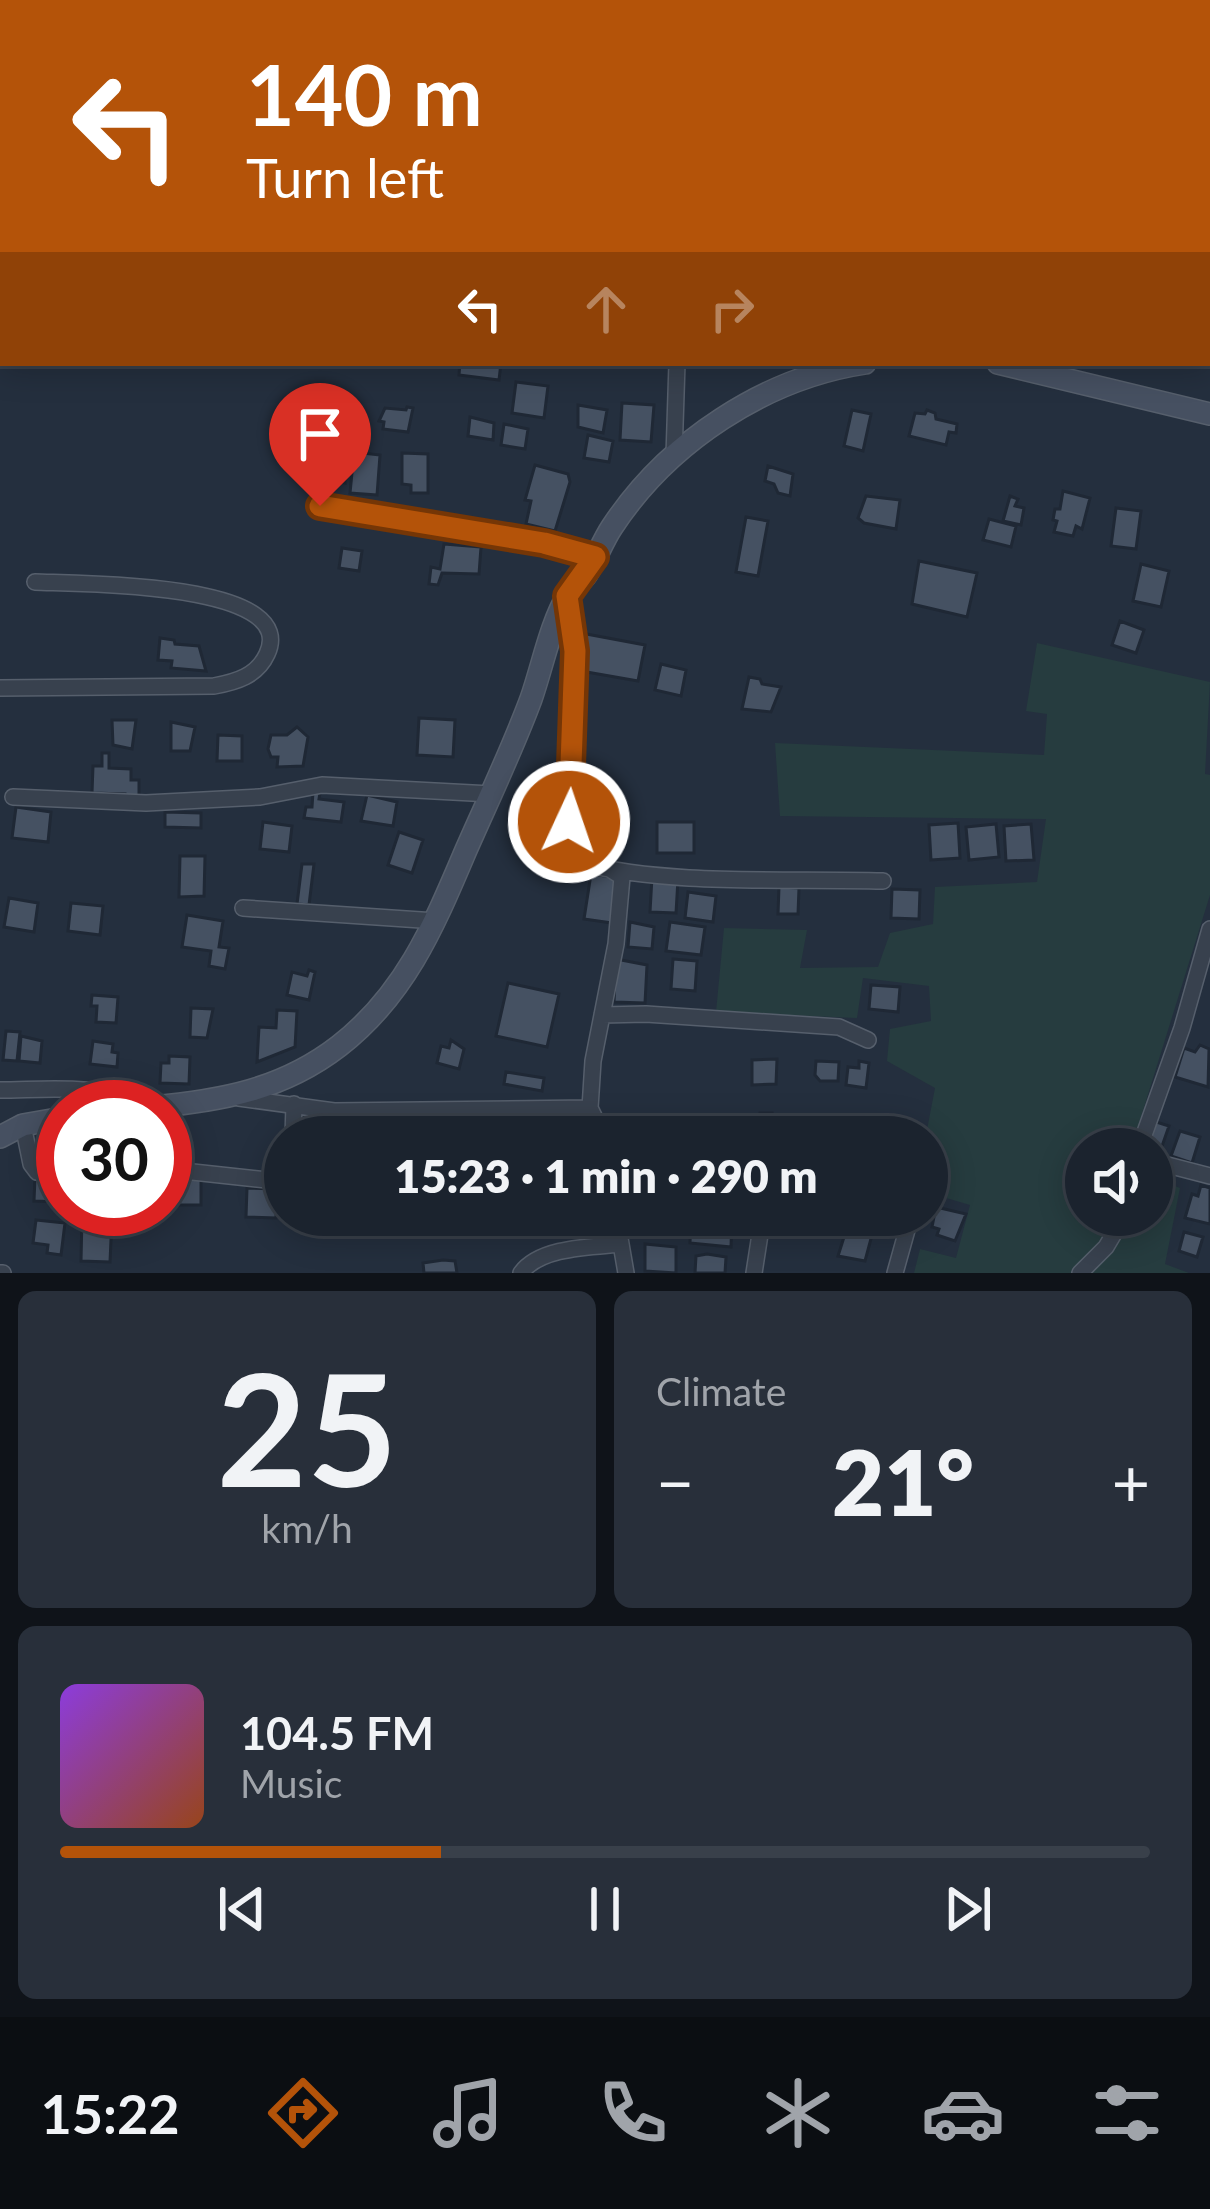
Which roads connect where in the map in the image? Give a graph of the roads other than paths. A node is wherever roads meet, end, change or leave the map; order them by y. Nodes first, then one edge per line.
1 (676, 366) edge
2 (846, 366) edge
3 (1010, 366) edge
4 (1210, 414) edge
5 (674, 457) junction
6 (320, 506) dead end
7 (595, 557) junction
8 (35, 582) dead end
9 (567, 596) junction
10 (0, 688) edge
11 (491, 794) junction
12 (14, 797) dead end
13 (611, 870) junction
14 (883, 881) dead end
15 (243, 908) dead end
16 (436, 921) junction
17 (1210, 929) edge
18 (602, 1015) junction
19 (868, 1040) dead end
20 (0, 1090) edge
21 (36, 1091) edge
22 (236, 1097) junction
23 (192, 1102) edge
24 (294, 1104) junction
25 (590, 1108) junction
26 (293, 1116) edge
27 (594, 1116) edge
28 (36, 1123) edge
29 (23, 1125) junction
30 (1146, 1128) edge
31 (0, 1137) edge
32 (1173, 1166) edge
33 (36, 1170) edge
34 (192, 1172) edge
35 (1210, 1176) edge
36 (264, 1179) edge
37 (620, 1236) edge
38 (760, 1236) edge
39 (905, 1236) edge
40 (1113, 1236) edge
41 (621, 1244) junction
42 (521, 1273) edge
43 (626, 1273) edge
44 (754, 1273) edge
45 (896, 1273) edge
46 (1080, 1273) edge

1 - 5 street
2 - 5 main road
3 - 4 main road
5 - 7 main road
6 - 7 street
7 - 9 main road
8 - 10 street
9 - 11 main road
9 - 13 street
11 - 12 street
11 - 16 main road
13 - 14 street
13 - 18 street
15 - 16 street
16 - 22 main road
17 - 30 street
18 - 19 street
18 - 25 street
20 - 21 street
22 - 23 main road
22 - 24 street
24 - 25 street
24 - 26 street
25 - 27 street
28 - 29 main road
29 - 31 main road
29 - 33 street
32 - 35 street
34 - 36 street
37 - 41 street
38 - 44 street
39 - 45 street
40 - 46 street
41 - 42 street
41 - 43 street

